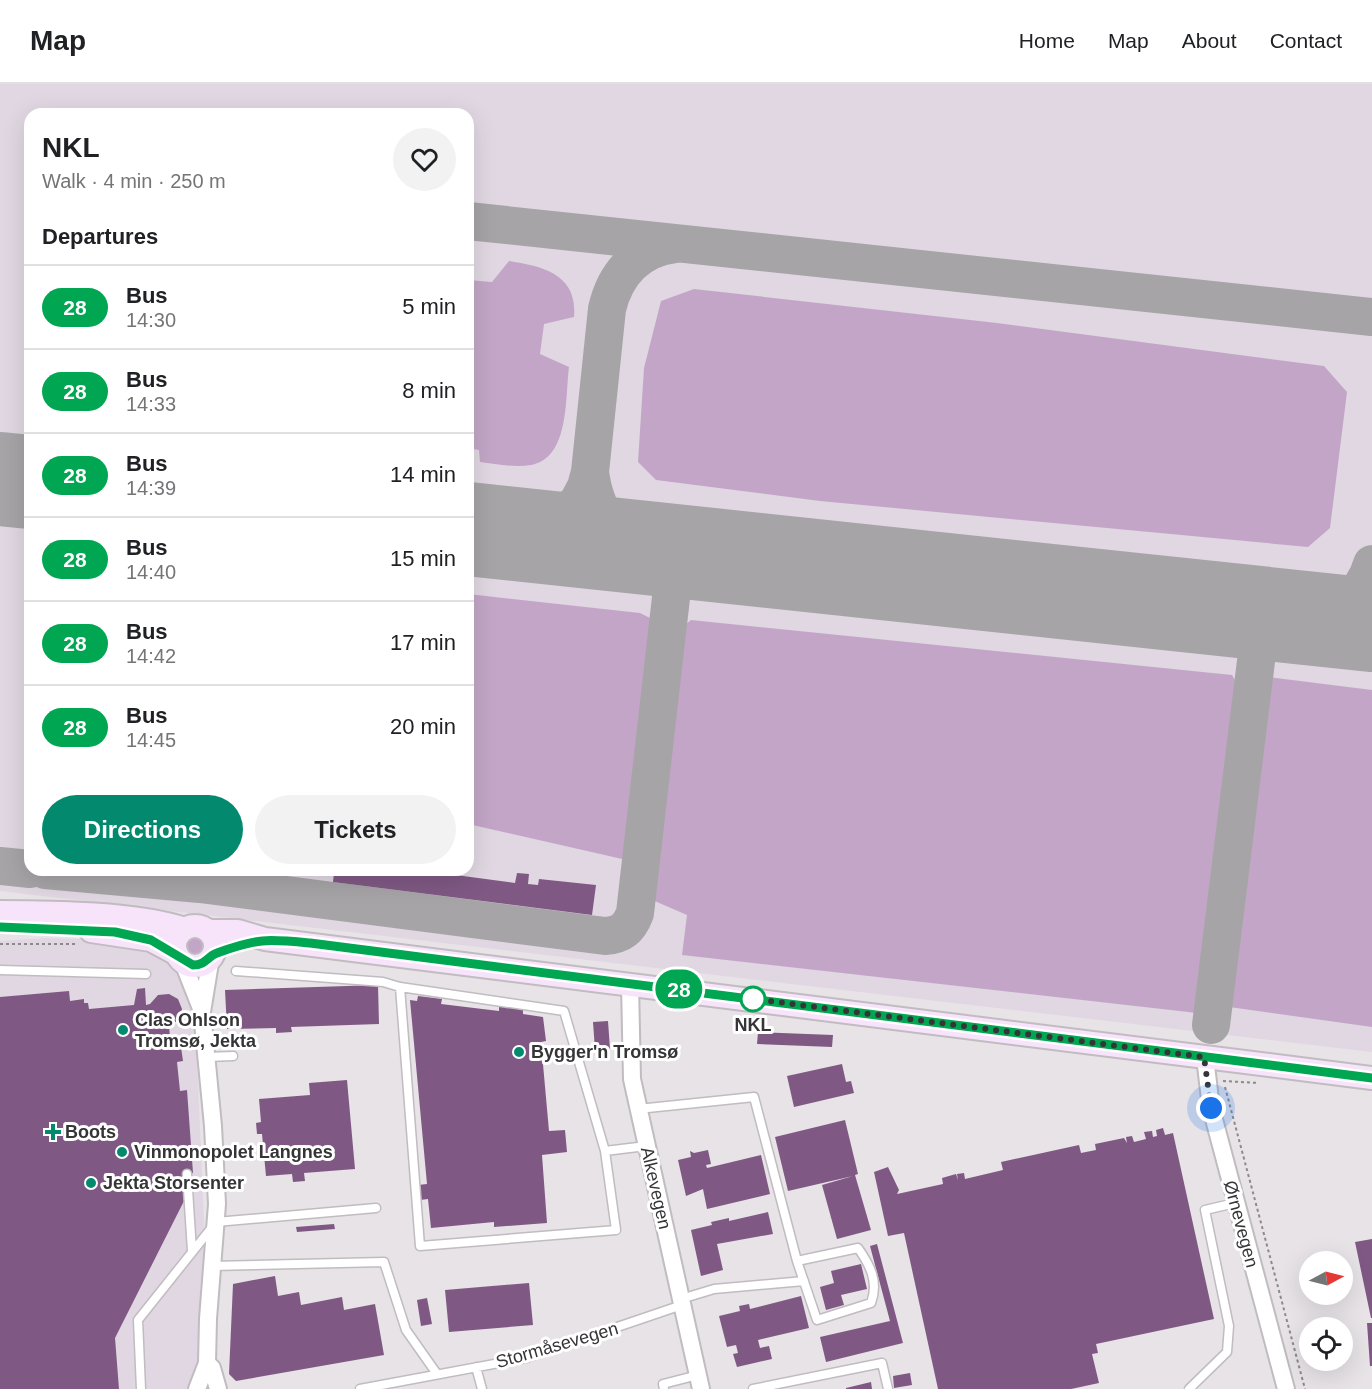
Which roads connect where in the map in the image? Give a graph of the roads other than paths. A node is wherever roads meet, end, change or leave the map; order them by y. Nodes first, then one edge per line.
1 (0, 912) edge
2 (0, 927) edge
3 (185, 929) junction
4 (208, 931) junction
5 (265, 939) junction
6 (212, 955) junction
7 (180, 957) junction
8 (0, 970) edge
9 (236, 971) dead end
10 (146, 974) dead end
11 (630, 984) junction
12 (400, 987) junction
13 (202, 1012) junction
14 (233, 1056) dead end
15 (207, 1057) junction
16 (1204, 1057) junction
17 (1372, 1078) edge
18 (638, 1109) junction
19 (646, 1146) junction
20 (605, 1151) junction
21 (187, 1174) dead end
22 (1235, 1203) junction
23 (376, 1208) dead end
24 (216, 1223) junction
25 (192, 1251) junction
26 (797, 1261) junction
27 (212, 1266) junction
28 (804, 1281) junction
29 (681, 1302) junction
30 (207, 1363) junction
31 (476, 1367) junction
32 (437, 1374) junction
33 (700, 1382) edge
34 (798, 1385) edge
35 (141, 1389) edge
36 (197, 1389) edge
37 (218, 1389) edge
38 (360, 1389) edge
39 (482, 1389) edge
40 (664, 1389) edge
41 (753, 1389) edge
42 (888, 1389) edge
43 (1190, 1389) edge
44 (1286, 1389) edge

1 - 3 street
2 - 7 street
3 - 4 street
3 - 7 street
4 - 5 street
4 - 6 street
5 - 6 street
5 - 11 street
6 - 7 street
6 - 13 street
7 - 13 street
8 - 10 lane
9 - 12 lane
11 - 16 street
11 - 18 street, Alkevegen
12 - 20 lane
12 - 20 lane
13 - 15 street
14 - 15 lane
15 - 24 street
16 - 17 street
16 - 22 street, Ørnevegen
18 - 19 street, Alkevegen
18 - 26 lane
19 - 20 lane
19 - 29 street, Alkevegen
21 - 25 lane
22 - 43 lane
22 - 44 street, Ørnevegen
23 - 24 lane
24 - 25 lane
24 - 27 street
25 - 35 lane
26 - 28 lane
26 - 28 lane
27 - 30 street
27 - 32 lane
28 - 29 lane, Stormåsevegen
29 - 31 lane, Stormåsevegen
29 - 33 street, Alkevegen
30 - 36 street
30 - 37 street
31 - 32 lane, Stormåsevegen
31 - 39 lane
32 - 38 lane, Stormåsevegen
33 - 40 lane
34 - 41 lane
34 - 42 lane

